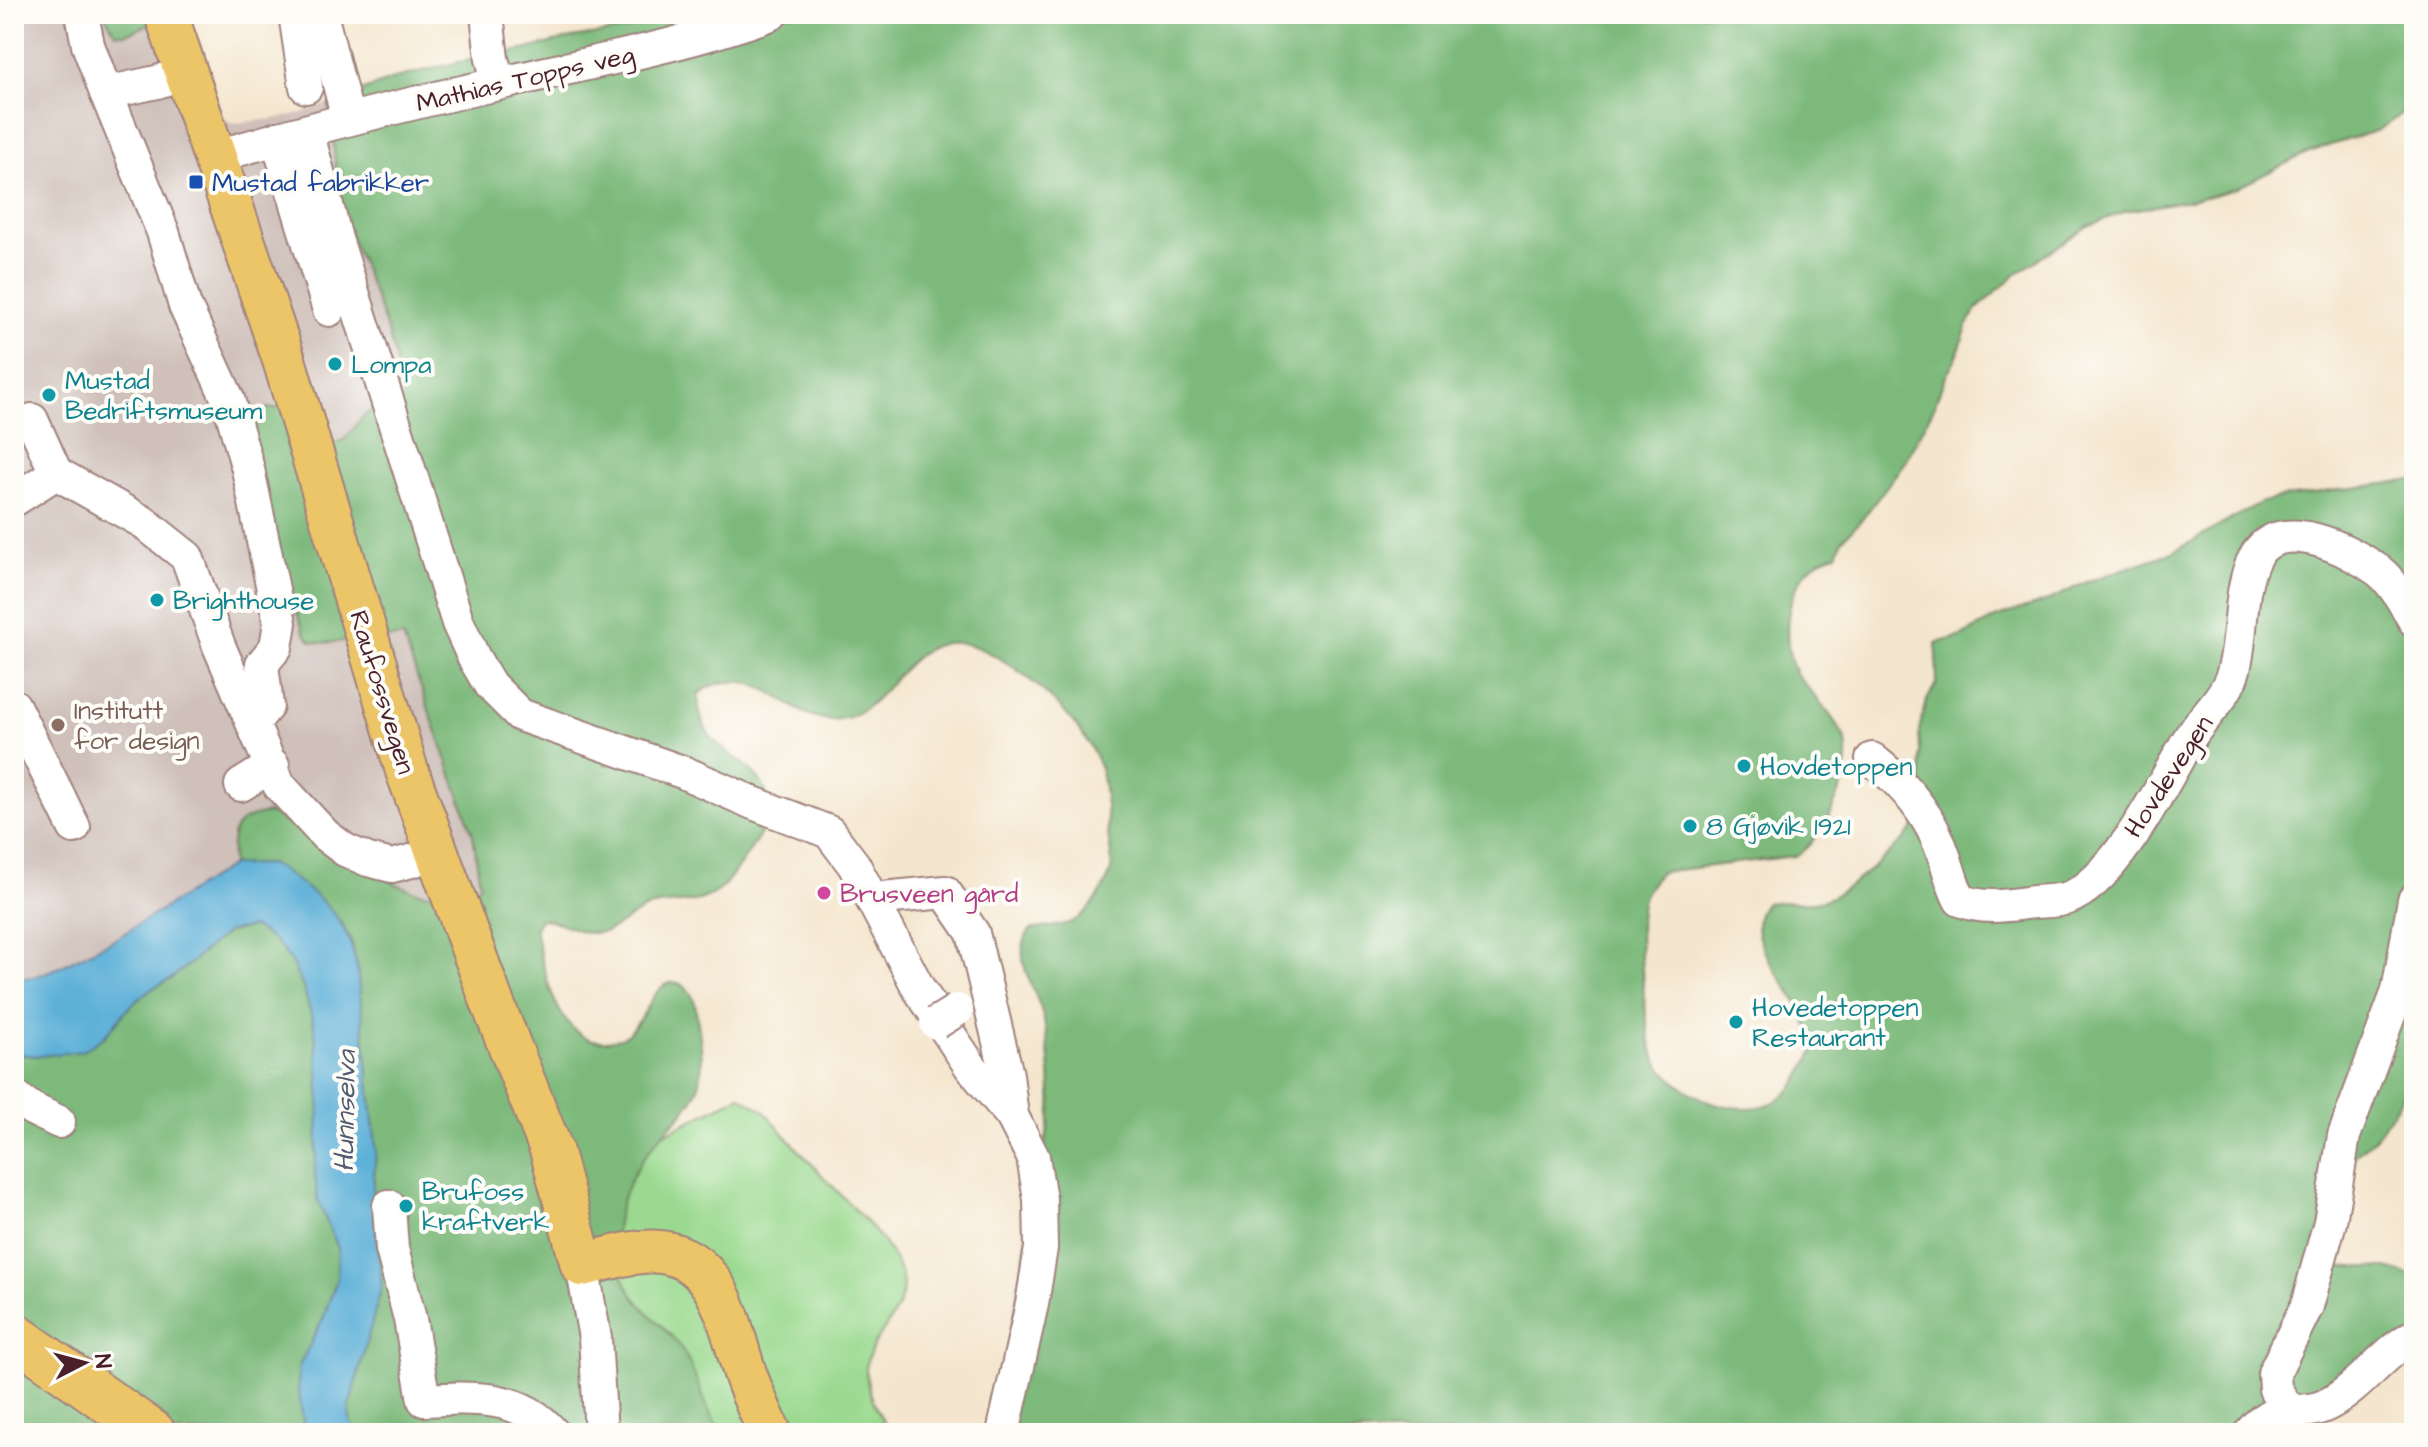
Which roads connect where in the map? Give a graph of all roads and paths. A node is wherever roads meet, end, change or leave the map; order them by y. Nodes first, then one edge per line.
1 (82, 14) edge
2 (166, 14) edge
3 (295, 14) edge
4 (321, 14) edge
5 (487, 14) edge
6 (771, 14) edge
7 (186, 72) junction
8 (499, 83) junction
9 (306, 87) dead end
10 (105, 111) junction
11 (348, 119) junction
12 (292, 134) junction
13 (215, 157) junction
14 (329, 310) dead end
15 (32, 420) dead end
16 (56, 473) junction
17 (14, 500) edge
18 (2414, 620) edge
19 (21, 710) edge
20 (254, 722) junction
21 (1872, 759) dead end
22 (273, 765) junction
23 (241, 785) dead end
24 (74, 827) dead end
25 (435, 851) junction
26 (872, 899) junction
27 (2414, 900) edge
28 (987, 993) junction
29 (946, 1017) dead end
30 (14, 1096) edge
31 (1012, 1116) junction
32 (59, 1122) dead end
33 (389, 1206) dead end
34 (582, 1265) junction
35 (14, 1335) edge
36 (2414, 1336) edge
37 (2289, 1410) junction
38 (153, 1433) edge
39 (553, 1433) edge
40 (601, 1433) edge
41 (770, 1433) edge
42 (1003, 1433) edge
43 (2250, 1433) edge

1 - 10 street
2 - 7 main road, Raufossvegen
3 - 9 street
4 - 11 street
5 - 8 street
6 - 8 street, Mathias Topps veg
7 - 10 street
7 - 13 main road, Raufossvegen
8 - 11 street, Mathias Topps veg
10 - 20 street
11 - 12 street, Mathias Topps veg
12 - 13 street, Mathias Topps veg
12 - 14 street
12 - 26 street
13 - 25 main road, Raufossvegen
15 - 16 street
16 - 17 street
16 - 20 street
18 - 21 street, Hovdevegen
19 - 24 street
20 - 22 street
22 - 23 street
22 - 25 street
25 - 34 main road, Raufossvegen
26 - 28 street
26 - 31 street
27 - 37 street
28 - 29 street
28 - 31 street
30 - 32 street
31 - 42 street
33 - 39 street
34 - 40 street, Raufossvegen
34 - 41 main road
35 - 38 highway
36 - 37 street
37 - 43 street

